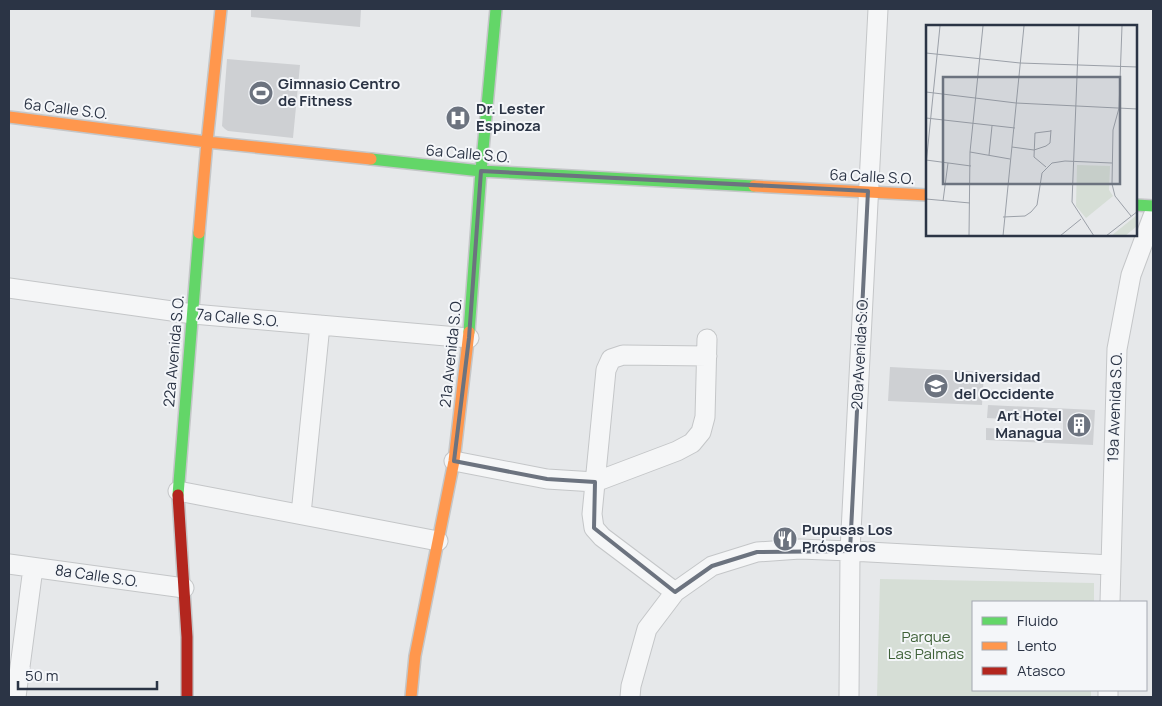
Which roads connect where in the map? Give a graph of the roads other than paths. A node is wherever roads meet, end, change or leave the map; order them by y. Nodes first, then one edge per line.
1 (222, 9) edge
2 (496, 9) edge
3 (878, 9) edge
4 (9, 116) edge
5 (206, 142) junction
6 (481, 171) junction
7 (868, 192) junction
8 (926, 194) edge
9 (1137, 205) edge
10 (1153, 206) edge
11 (1153, 216) edge
12 (9, 288) edge
13 (193, 314) junction
14 (320, 325) junction
15 (469, 338) junction
16 (454, 461) junction
17 (595, 482) junction
18 (178, 491) junction
19 (301, 514) junction
20 (438, 540) junction
21 (850, 551) junction
22 (9, 564) edge
23 (1111, 565) junction
24 (32, 568) junction
25 (184, 588) junction
26 (675, 592) junction
27 (1110, 601) edge
28 (16, 697) edge
29 (187, 697) edge
30 (411, 697) edge
31 (630, 697) edge
32 (848, 697) edge

1 - 5 street, 22a Avenida S.O.
2 - 6 street, 21a Avenida S.O.
3 - 7 street, 20a Avenida S.O.
4 - 5 street, 6a Calle S.O.
5 - 6 street, 6a Calle S.O.
5 - 13 street, 22a Avenida S.O.
6 - 7 street, 6a Calle S.O.
6 - 15 street, 21a Avenida S.O.
7 - 8 street, 6a Calle S.O.
7 - 21 street, 20a Avenida S.O.
9 - 10 street
11 - 23 street, 19a Avenida S.O.
12 - 13 street, 7a Calle S.O.
13 - 14 street, 7a Calle S.O.
13 - 18 street, 22a Avenida S.O.
14 - 15 street, 7a Calle S.O.
14 - 19 street
15 - 16 street, 21a Avenida S.O.
16 - 17 street
16 - 20 street, 21a Avenida S.O.
17 - 17 street
17 - 26 street
18 - 19 street
18 - 25 street, 22a Avenida S.O.
19 - 20 street
20 - 30 street, 21a Avenida S.O.
21 - 23 street
21 - 26 street
21 - 32 street, 20a Avenida S.O.
22 - 24 street, 8a Calle S.O.
23 - 27 street, 19a Avenida S.O.
24 - 25 street, 8a Calle S.O.
24 - 28 street
25 - 29 street, 22a Avenida S.O.
26 - 31 street

